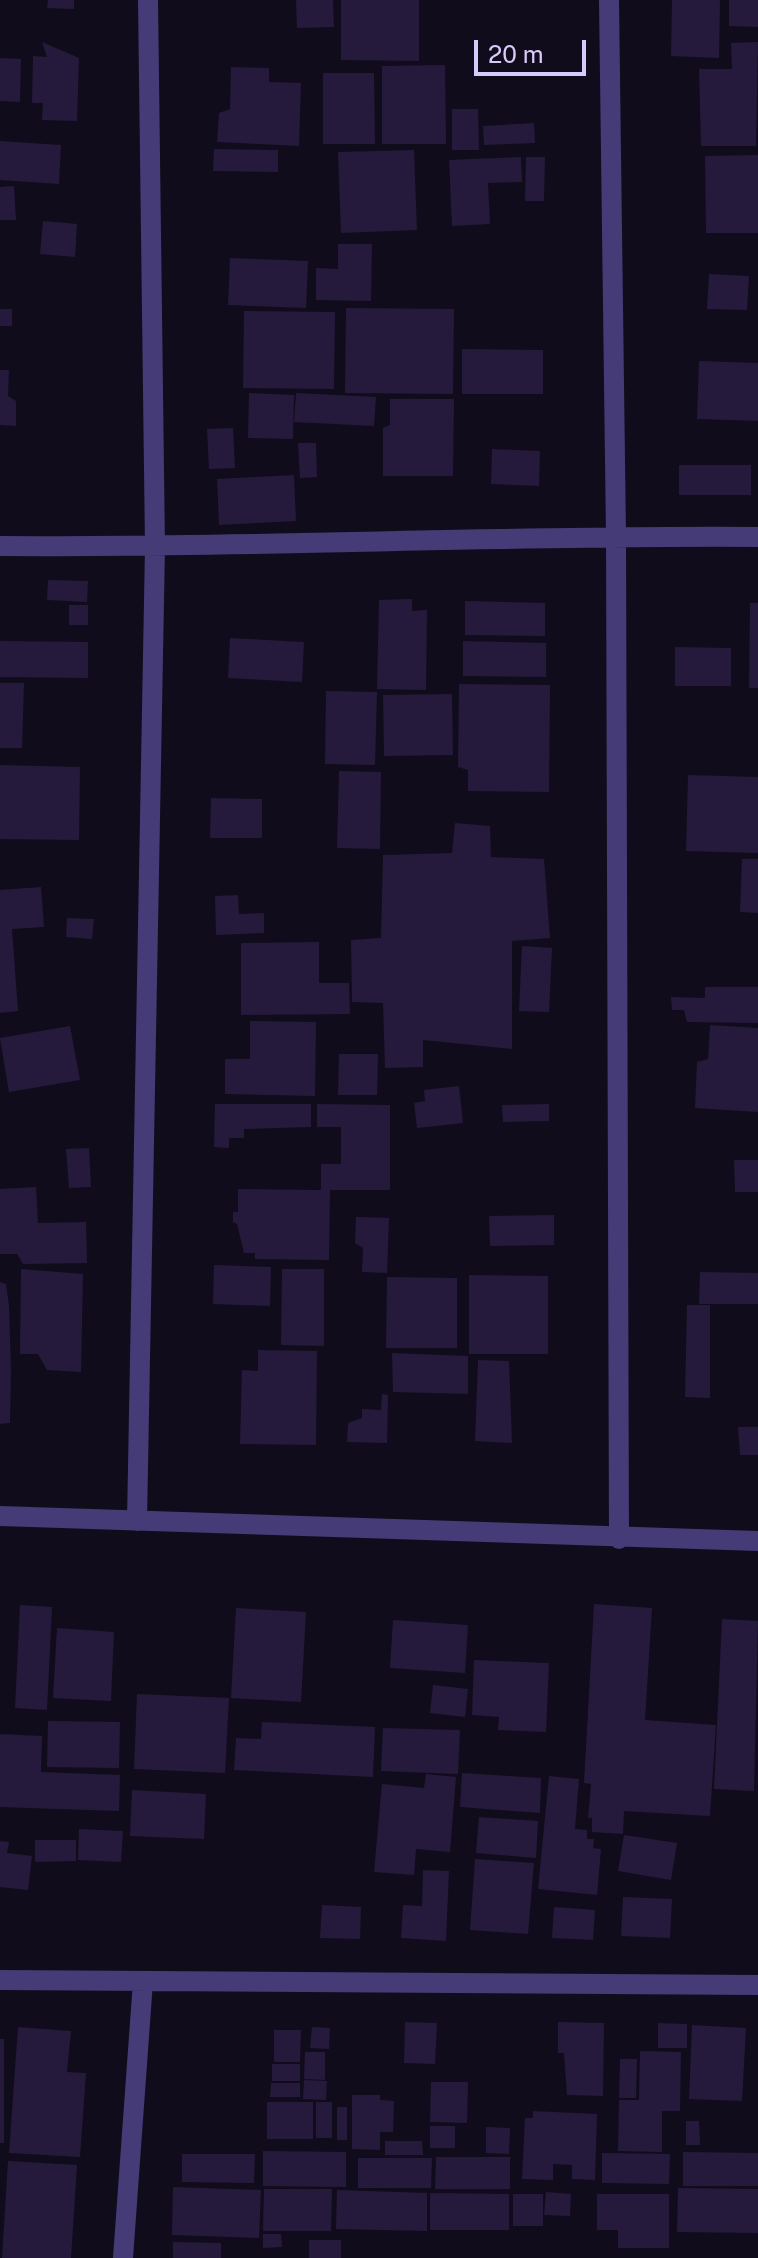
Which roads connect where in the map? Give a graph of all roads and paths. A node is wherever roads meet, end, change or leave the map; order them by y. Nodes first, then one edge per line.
1 (148, 0) edge
2 (609, 0) edge
3 (616, 536) junction
4 (758, 537) edge
5 (0, 546) edge
6 (155, 547) junction
7 (0, 1516) edge
8 (137, 1521) junction
9 (619, 1539) junction
10 (758, 1541) edge
11 (0, 1980) edge
12 (143, 1981) junction
13 (758, 1985) edge
14 (123, 2258) edge

1 - 6 street
2 - 3 street
3 - 4 street
3 - 6 street
3 - 9 street
5 - 6 street
6 - 8 street
7 - 8 street
8 - 9 street
9 - 10 street
11 - 12 street
12 - 13 street
12 - 14 street

